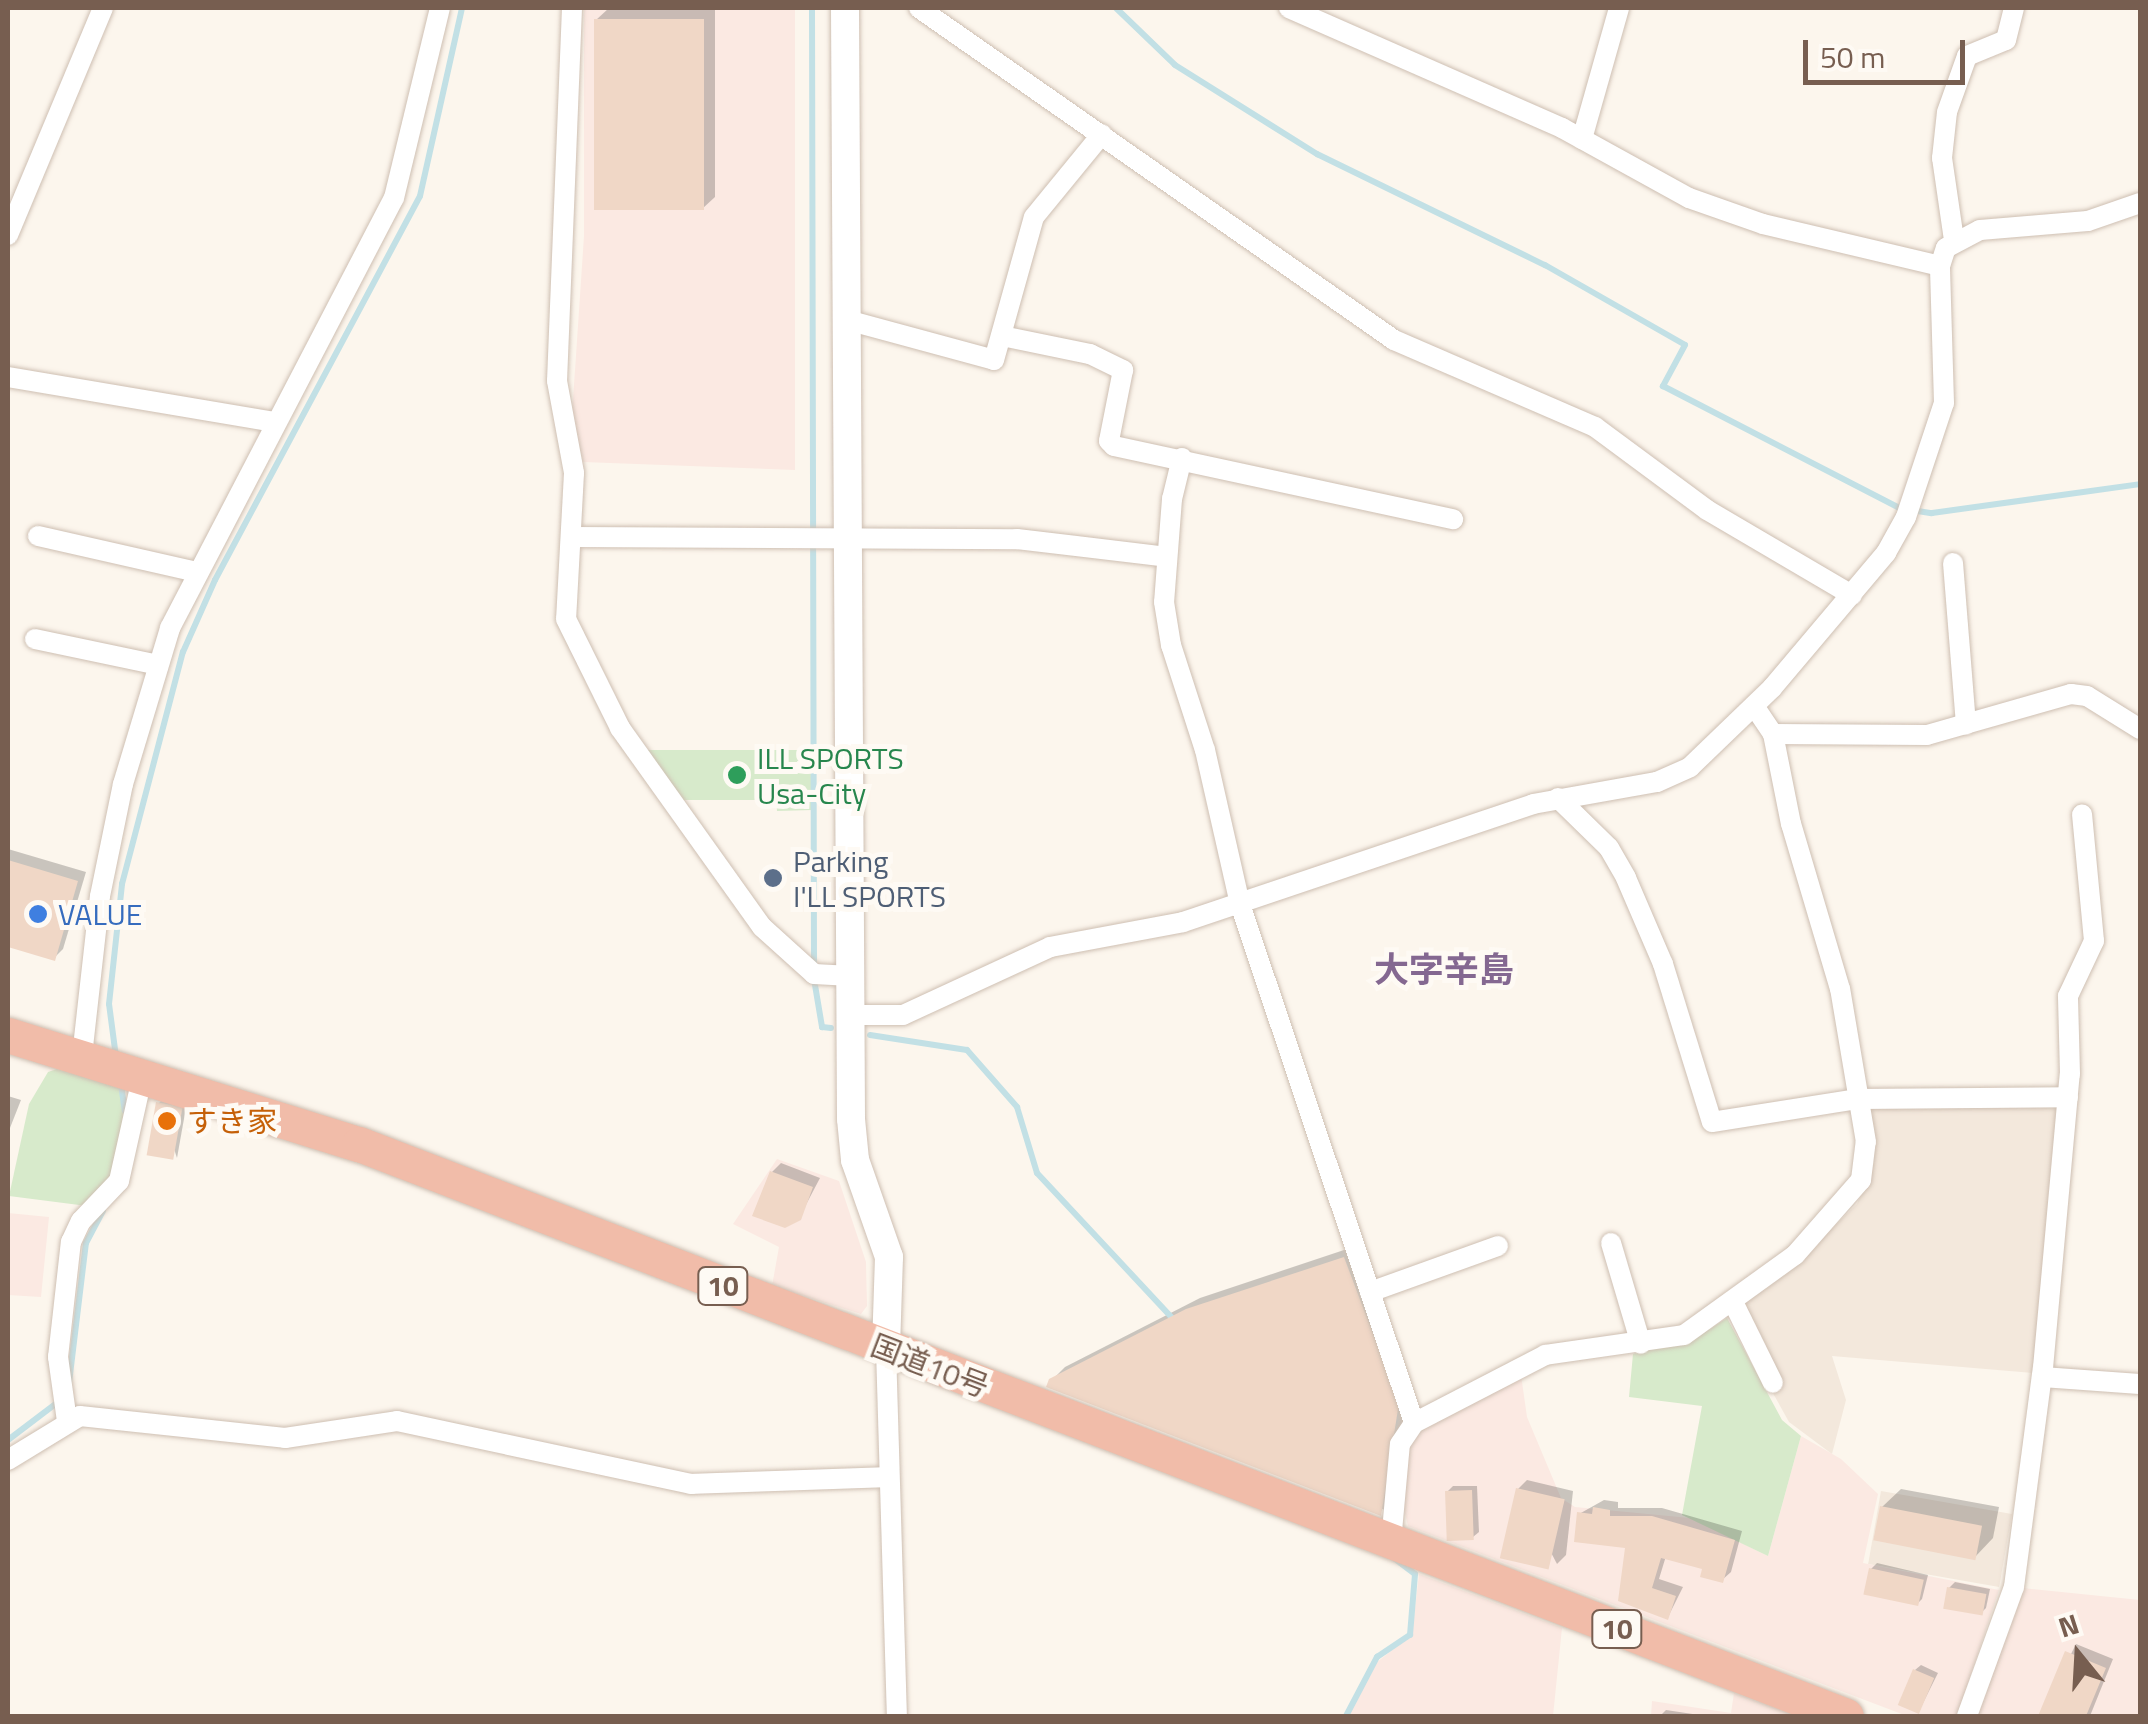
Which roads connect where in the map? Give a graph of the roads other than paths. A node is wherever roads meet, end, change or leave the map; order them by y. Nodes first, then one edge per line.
1 (103, 8) edge
2 (440, 8) edge
3 (572, 8) edge
4 (845, 8) edge
5 (918, 8) edge
6 (1289, 8) edge
7 (1619, 8) edge
8 (2014, 8) edge
9 (1102, 134) junction
10 (1582, 139) junction
11 (2139, 205) edge
12 (8, 235) edge
13 (1954, 240) junction
14 (1940, 266) junction
15 (847, 320) junction
16 (1002, 336) junction
17 (8, 376) edge
18 (274, 422) junction
19 (1182, 458) junction
20 (1454, 519) dead end
21 (38, 536) dead end
22 (572, 537) junction
23 (848, 542) junction
24 (1167, 556) junction
25 (1953, 563) dead end
26 (196, 572) junction
27 (1852, 595) junction
28 (36, 639) dead end
29 (158, 665) junction
30 (1754, 707) junction
31 (1966, 724) junction
32 (2140, 728) edge
33 (1773, 734) junction
34 (1558, 798) junction
35 (2082, 815) dead end
36 (1240, 904) junction
37 (851, 976) junction
38 (851, 1015) junction
39 (8, 1034) edge
40 (113, 1065) junction
41 (2068, 1097) junction
42 (1858, 1099) junction
43 (1612, 1243) dead end
44 (1498, 1246) dead end
45 (1370, 1292) junction
46 (1733, 1302) junction
47 (1641, 1344) junction
48 (886, 1350) junction
49 (2042, 1377) junction
50 (1773, 1383) dead end
51 (2140, 1384) edge
52 (67, 1421) junction
53 (1414, 1423) junction
54 (8, 1460) edge
55 (888, 1477) junction
56 (1389, 1542) junction
57 (897, 1716) edge
58 (1846, 1716) edge
59 (1967, 1716) edge

1 - 12 street
2 - 18 street
3 - 22 street
4 - 15 street
5 - 9 street
6 - 10 street
7 - 10 street
8 - 13 street
9 - 16 street
9 - 27 street
10 - 14 street
11 - 13 street
13 - 14 street
14 - 27 street
15 - 16 street
15 - 23 street
16 - 19 street
17 - 18 street
18 - 26 street
19 - 20 street
19 - 24 street
21 - 26 street
22 - 23 street
22 - 37 street
23 - 24 street
23 - 37 street
24 - 36 street
25 - 31 street
26 - 29 street
27 - 30 street
28 - 29 street
29 - 40 street
30 - 33 street
30 - 34 street
31 - 32 street
31 - 33 street
33 - 42 street
34 - 36 street
34 - 42 street
35 - 41 street
36 - 38 street
36 - 45 street
37 - 38 street
38 - 48 street
39 - 40 highway, 国道10号 / 10
40 - 48 highway, 国道10号 / 10
40 - 52 street
41 - 42 street
41 - 49 street
42 - 46 street
43 - 47 street
44 - 45 street
45 - 53 street
46 - 47 street
46 - 50 street
47 - 53 street
48 - 55 street
48 - 56 highway, 国道10号 / 10
49 - 51 street
49 - 59 street
52 - 54 street
52 - 55 street
53 - 56 street
55 - 57 street
56 - 58 highway, 国道10号 / 10

